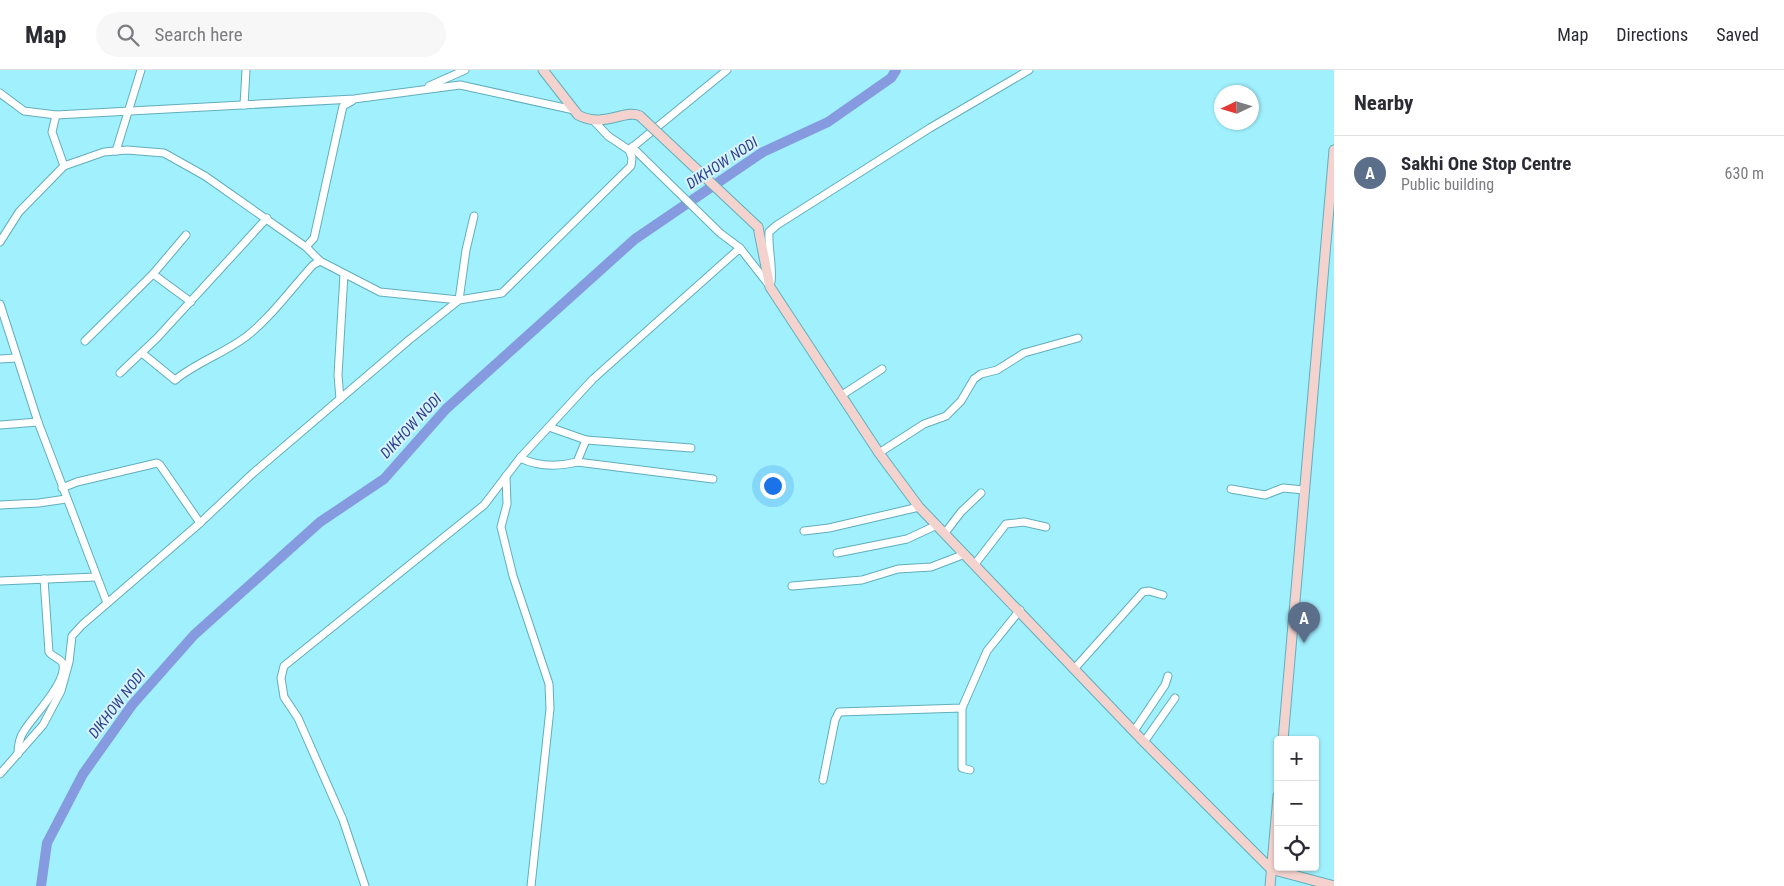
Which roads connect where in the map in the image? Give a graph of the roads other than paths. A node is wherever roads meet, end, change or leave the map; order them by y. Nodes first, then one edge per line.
1 (140, 70) edge
2 (246, 70) edge
3 (465, 70) edge
4 (543, 70) edge
5 (727, 70) edge
6 (1029, 70) edge
7 (422, 89) junction
8 (0, 93) edge
9 (354, 99) junction
10 (244, 105) junction
11 (127, 110) junction
12 (574, 110) junction
13 (56, 115) junction
14 (593, 120) junction
15 (633, 150) junction
16 (1334, 150) edge
17 (116, 151) junction
18 (64, 166) junction
19 (474, 216) dead end
20 (267, 218) junction
21 (186, 235) dead end
22 (0, 242) edge
23 (306, 247) junction
24 (740, 248) junction
25 (320, 261) junction
26 (153, 274) junction
27 (344, 274) junction
28 (770, 287) junction
29 (459, 300) junction
30 (190, 302) junction
31 (0, 304) edge
32 (1078, 338) dead end
33 (85, 341) dead end
34 (142, 353) junction
35 (16, 358) junction
36 (0, 359) edge
37 (882, 369) dead end
38 (120, 373) dead end
39 (842, 395) junction
40 (340, 399) junction
41 (38, 422) junction
42 (0, 425) edge
43 (549, 426) junction
44 (586, 440) junction
45 (691, 448) dead end
46 (879, 453) junction
47 (520, 458) junction
48 (577, 462) junction
49 (506, 475) junction
50 (713, 479) dead end
51 (62, 488) junction
52 (1231, 489) dead end
53 (1304, 490) junction
54 (981, 493) dead end
55 (66, 499) junction
56 (0, 505) edge
57 (920, 507) junction
58 (200, 523) junction
59 (937, 525) junction
60 (1046, 527) dead end
61 (804, 530) dead end
62 (945, 533) junction
63 (837, 553) dead end
64 (965, 554) junction
65 (975, 564) junction
66 (96, 577) junction
67 (44, 579) junction
68 (0, 580) edge
69 (792, 586) dead end
70 (1163, 595) dead end
71 (107, 603) junction
72 (1020, 610) junction
73 (1075, 668) junction
74 (1168, 676) dead end
75 (1175, 698) dead end
76 (962, 708) junction
77 (1134, 732) junction
78 (1283, 736) edge
79 (1144, 742) junction
80 (18, 754) junction
81 (970, 770) dead end
82 (0, 774) edge
83 (822, 780) dead end
84 (1275, 826) edge
85 (1271, 869) junction
86 (365, 886) edge
87 (531, 886) edge
88 (1270, 886) edge
89 (1334, 886) edge

1 - 11 street
2 - 10 street
3 - 7 street
4 - 12 main road
5 - 15 street
6 - 28 street
7 - 9 street
7 - 12 street
8 - 13 street
9 - 10 street
9 - 23 street
10 - 11 street
11 - 13 street
11 - 17 street
12 - 14 main road
13 - 18 street
14 - 15 street
14 - 28 main road, bridge
15 - 24 street
15 - 29 street
16 - 53 main road
17 - 18 street
17 - 20 street
18 - 22 street
19 - 29 street
20 - 23 street
20 - 30 street
21 - 26 street
23 - 25 street
24 - 28 street
24 - 43 street
25 - 27 street
25 - 34 street
26 - 30 street
26 - 33 street
27 - 29 street
27 - 40 street
28 - 39 main road
29 - 40 street
30 - 34 street
31 - 35 street
32 - 46 street
34 - 38 street
35 - 36 street
35 - 41 street
37 - 39 street
39 - 46 main road
40 - 58 street
41 - 42 street
41 - 51 street
43 - 44 street
43 - 47 street
44 - 45 street
44 - 48 street
46 - 57 main road
47 - 48 street
47 - 49 street
48 - 50 street
49 - 86 street
49 - 87 street
51 - 55 street
51 - 58 street
52 - 53 street
53 - 78 main road
54 - 62 street
55 - 56 street
55 - 66 street
57 - 59 main road
57 - 61 street
58 - 71 street
59 - 62 main road
59 - 63 street
60 - 65 street
62 - 64 main road
64 - 65 main road
64 - 69 street
65 - 72 main road
66 - 67 street
66 - 71 street
67 - 68 street
67 - 80 street
70 - 73 street
71 - 80 street
72 - 73 main road
72 - 76 street
73 - 77 main road
74 - 77 street
75 - 79 street
76 - 81 street
76 - 83 street
77 - 79 main road
79 - 85 main road
80 - 82 street
84 - 85 main road
85 - 88 main road
85 - 89 main road

